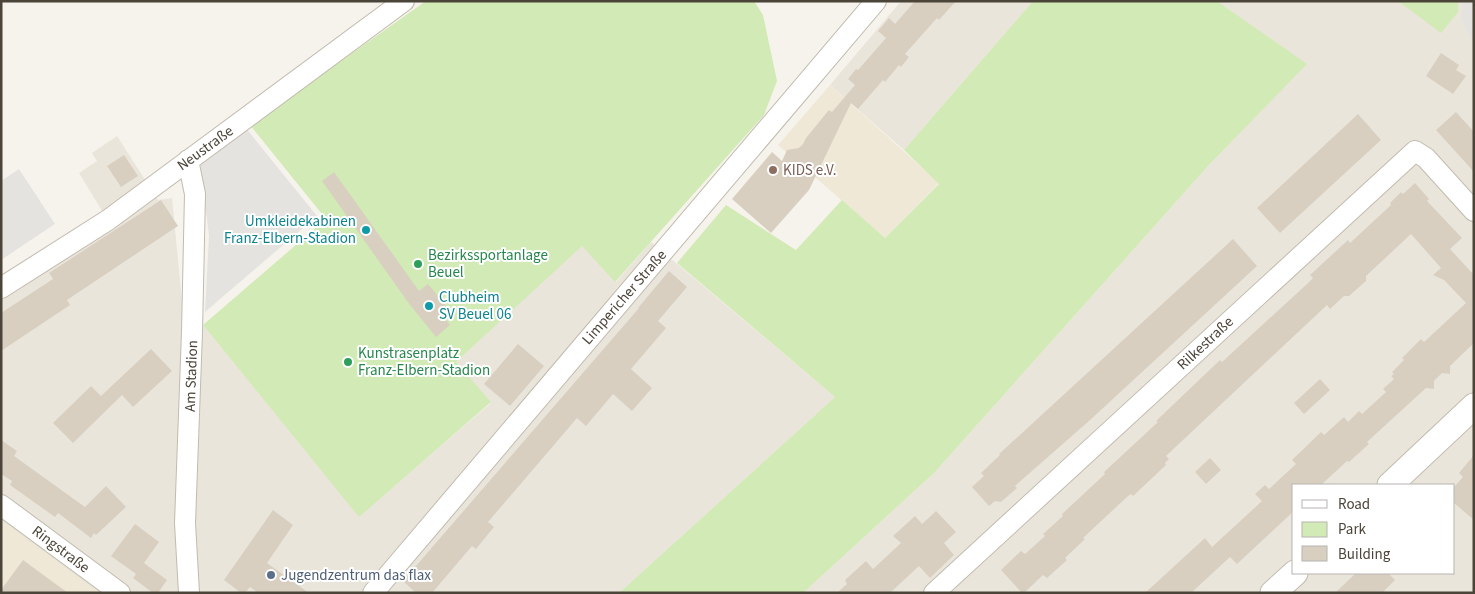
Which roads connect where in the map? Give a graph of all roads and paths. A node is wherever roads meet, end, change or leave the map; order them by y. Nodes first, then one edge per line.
1 (404, 1) edge
2 (876, 1) edge
3 (188, 160) junction
4 (1474, 211) edge
5 (1, 288) edge
6 (1474, 406) edge
7 (1391, 484) edge
8 (1, 505) edge
9 (1294, 574) edge
10 (120, 593) edge
11 (189, 593) edge
12 (373, 593) edge
13 (934, 593) edge
14 (1273, 593) edge

1 - 3 street, Neustraße
2 - 12 street, Limpericher Straße
3 - 5 street, Neustraße
3 - 11 street, Am Stadion
4 - 13 street, Rilkestraße
6 - 7 street
8 - 10 street, Ringstraße
9 - 14 street

